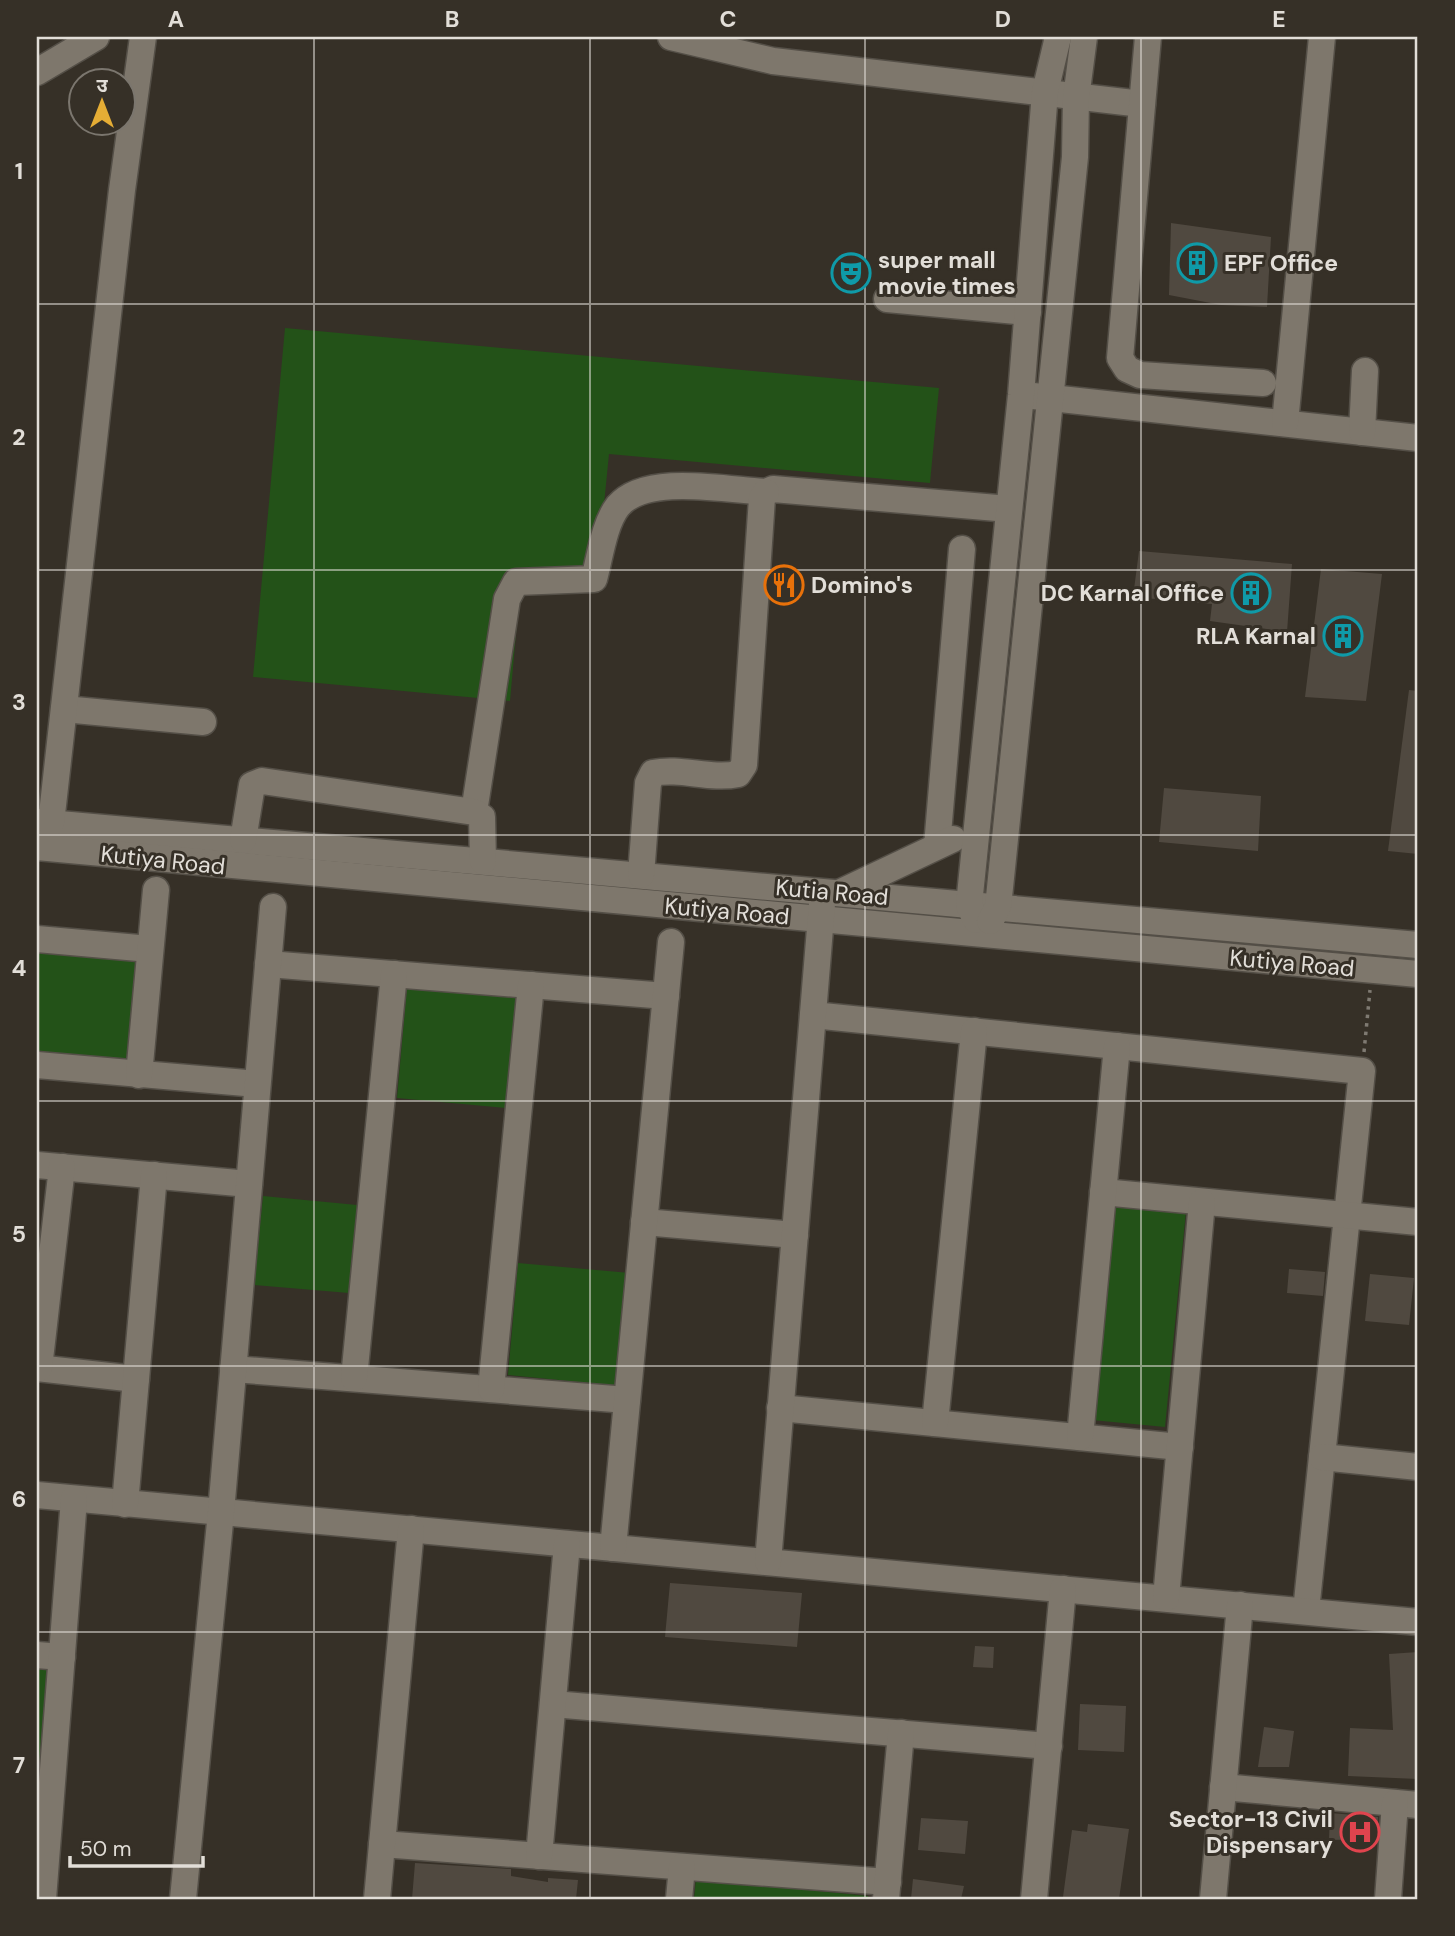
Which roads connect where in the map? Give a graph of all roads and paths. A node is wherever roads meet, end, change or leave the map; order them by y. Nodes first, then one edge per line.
1 (96, 37) edge
2 (143, 37) edge
3 (671, 37) edge
4 (1058, 37) edge
5 (1084, 37) edge
6 (1148, 37) edge
7 (1322, 37) edge
8 (37, 72) edge
9 (1045, 92) junction
10 (1076, 98) junction
11 (1142, 104) junction
12 (887, 299) dead end
13 (1028, 312) junction
14 (1366, 371) dead end
15 (1263, 383) dead end
16 (1021, 395) junction
17 (1050, 398) junction
18 (1285, 423) junction
19 (1362, 432) junction
20 (1418, 438) edge
21 (766, 492) junction
22 (1009, 509) junction
23 (962, 549) dead end
24 (992, 682) junction
25 (1021, 685) junction
26 (64, 709) junction
27 (203, 722) dead end
28 (474, 812) junction
29 (44, 823) edge
30 (977, 828) junction
31 (243, 840) junction
32 (937, 846) junction
33 (37, 847) edge
34 (483, 861) junction
35 (641, 875) junction
36 (156, 890) dead end
37 (831, 892) junction
38 (969, 905) junction
39 (274, 907) dead end
40 (998, 907) junction
41 (821, 920) junction
42 (982, 935) junction
43 (37, 939) edge
44 (671, 942) dead end
45 (1418, 945) edge
46 (150, 949) junction
47 (268, 964) junction
48 (1372, 970) junction
49 (394, 974) junction
50 (1418, 974) edge
51 (531, 985) junction
52 (666, 996) junction
53 (813, 1015) junction
54 (974, 1031) junction
55 (1117, 1046) junction
56 (37, 1065) edge
57 (1362, 1071) junction
58 (139, 1075) junction
59 (257, 1084) junction
60 (49, 1166) edge
61 (154, 1175) junction
62 (249, 1184) junction
63 (1103, 1192) junction
64 (1202, 1202) junction
65 (1347, 1215) junction
66 (644, 1222) junction
67 (1418, 1222) edge
68 (794, 1236) junction
69 (44, 1260) edge
70 (38, 1368) edge
71 (233, 1369) junction
72 (354, 1378) junction
73 (136, 1379) junction
74 (491, 1389) junction
75 (627, 1400) junction
76 (780, 1408) junction
77 (935, 1423) junction
78 (1080, 1437) junction
79 (1180, 1447) junction
80 (1322, 1457) junction
81 (1418, 1467) edge
82 (37, 1495) edge
83 (74, 1499) junction
84 (125, 1504) junction
85 (220, 1512) junction
86 (411, 1530) junction
87 (567, 1544) junction
88 (613, 1548) junction
89 (768, 1562) junction
90 (1063, 1589) junction
91 (1166, 1598) junction
92 (1240, 1605) junction
93 (1306, 1611) junction
94 (1418, 1622) edge
95 (49, 1656) edge
96 (553, 1704) junction
97 (901, 1733) junction
98 (1049, 1746) junction
99 (1223, 1787) junction
100 (1407, 1804) edge
101 (382, 1844) junction
102 (539, 1856) junction
103 (682, 1867) junction
104 (887, 1891) edge
105 (43, 1899) edge
106 (183, 1899) edge
107 (377, 1899) edge
108 (679, 1899) edge
109 (1034, 1899) edge
110 (1213, 1899) edge
111 (1388, 1899) edge

1 - 8 street
2 - 26 street
3 - 9 street
4 - 9 street
5 - 10 street
6 - 11 street
7 - 18 street
9 - 10 street
9 - 13 street
10 - 11 street
10 - 17 street
11 - 15 street
12 - 13 street
13 - 16 street
14 - 19 street
16 - 17 street
16 - 22 street
17 - 18 street
17 - 25 street
18 - 19 street
19 - 20 street
21 - 22 street
21 - 28 street
21 - 35 street
22 - 24 street
23 - 32 street
24 - 25 street
24 - 30 street
25 - 40 street
26 - 27 street
26 - 29 street
28 - 31 street
28 - 34 street
29 - 31 street, Kutia Road
30 - 32 street
30 - 38 street
31 - 34 street, Kutia Road
32 - 37 street
33 - 41 street, Kutiya Road
34 - 35 street, Kutia Road
35 - 37 street, Kutia Road
36 - 46 street
37 - 38 street, Kutia Road
37 - 41 street
38 - 40 street, Kutia Road
38 - 42 street
39 - 47 street
40 - 42 street
40 - 45 street, Kutia Road
41 - 42 street, Kutiya Road
41 - 53 street
42 - 48 street, Kutiya Road
43 - 46 street
44 - 52 street
46 - 58 street
47 - 49 street
47 - 59 street
48 - 50 street, Kutiya Road
48 - 57 path
49 - 51 street
49 - 72 street
51 - 52 street
51 - 74 street
52 - 66 street
53 - 54 street
53 - 68 street
54 - 55 street
54 - 77 street
55 - 57 street
55 - 63 street
56 - 58 street
57 - 65 street
58 - 59 street
59 - 62 street
60 - 61 street
60 - 69 street
61 - 62 street
61 - 73 street
62 - 71 street
63 - 64 street
63 - 78 street
64 - 65 street
64 - 79 street
65 - 67 street
65 - 80 street
66 - 68 street
66 - 75 street
68 - 76 street
69 - 70 street
70 - 73 street
71 - 72 street
71 - 85 street
72 - 74 street
73 - 84 street
74 - 75 street
75 - 88 street
76 - 77 street
76 - 89 street
77 - 78 street
78 - 79 street
79 - 91 street
80 - 81 street
80 - 93 street
82 - 83 street
83 - 84 street
83 - 95 street
84 - 85 street
85 - 86 street
85 - 106 street
86 - 87 street
86 - 101 street
87 - 88 street
87 - 96 street
88 - 89 street
89 - 90 street
90 - 91 street
90 - 98 street
91 - 92 street
92 - 93 street
92 - 99 street
93 - 94 street
95 - 105 street
96 - 97 street
96 - 102 street
97 - 98 street
97 - 104 street
98 - 109 street
99 - 100 street
99 - 110 street
100 - 111 street
101 - 102 street
101 - 107 street
102 - 103 street
103 - 104 street
103 - 108 street

